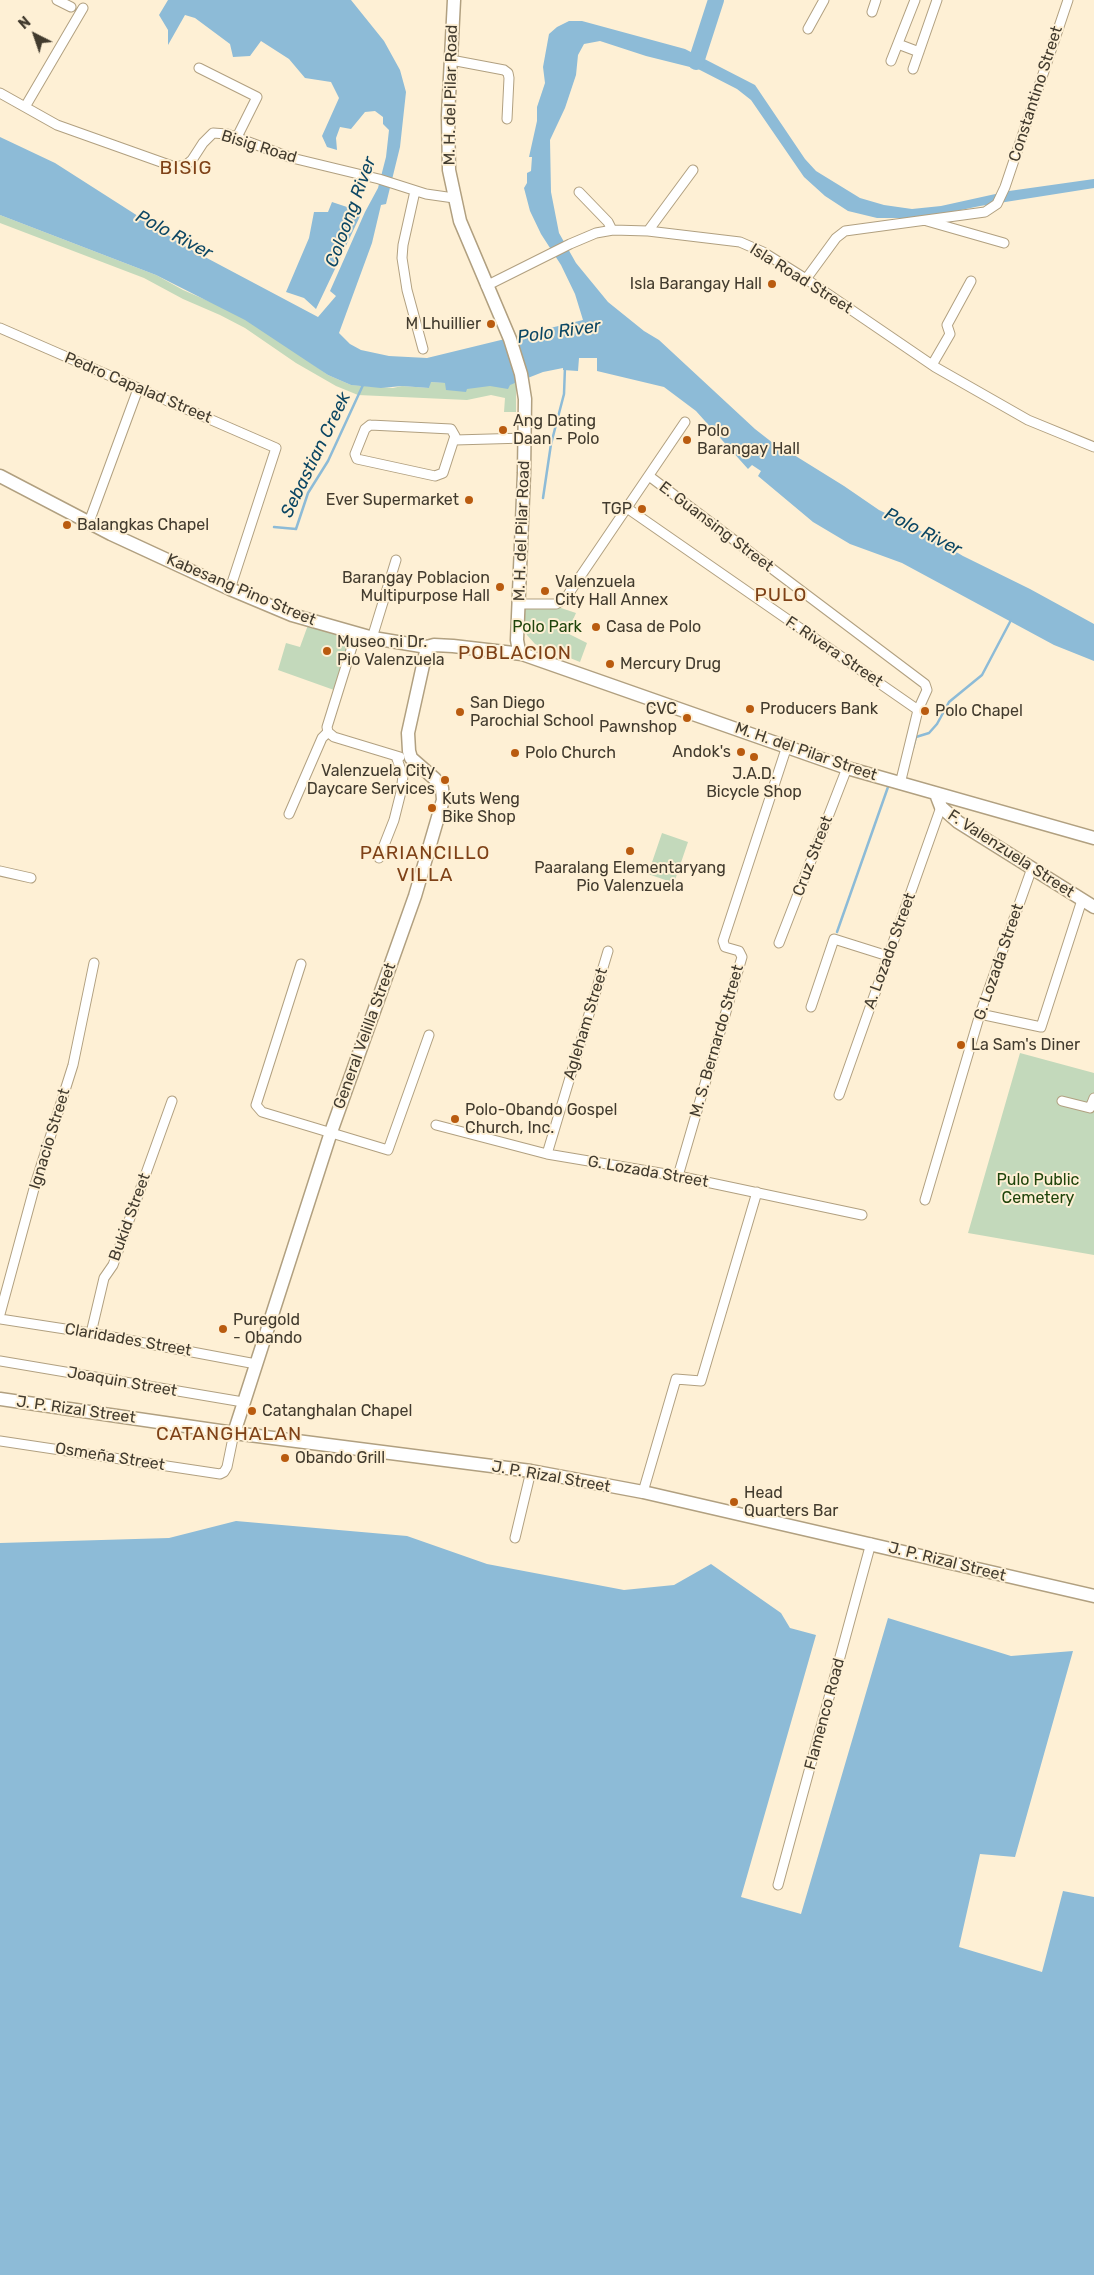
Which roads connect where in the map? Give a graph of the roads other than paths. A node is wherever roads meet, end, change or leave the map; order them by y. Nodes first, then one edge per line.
1 (57, 0) edge
2 (454, 0) edge
3 (824, 0) edge
4 (876, 0) edge
5 (915, 0) edge
6 (937, 0) edge
7 (1068, 0) edge
8 (71, 8) dead end
9 (83, 8) dead end
10 (872, 12) dead end
11 (808, 30) dead end
12 (898, 44) junction
13 (919, 52) junction
14 (451, 60) junction
15 (892, 61) dead end
16 (199, 68) dead end
17 (912, 70) dead end
18 (0, 93) edge
19 (25, 107) junction
20 (507, 119) dead end
21 (237, 137) junction
22 (693, 170) dead end
23 (415, 191) junction
24 (579, 192) dead end
25 (454, 198) junction
26 (922, 220) junction
27 (611, 226) junction
28 (648, 231) junction
29 (1004, 243) dead end
30 (806, 279) junction
31 (972, 281) dead end
32 (486, 286) junction
33 (0, 328) edge
34 (423, 349) dead end
35 (932, 365) junction
36 (138, 389) junction
37 (685, 422) dead end
38 (525, 438) junction
39 (454, 440) junction
40 (1094, 447) edge
41 (0, 476) edge
42 (649, 476) junction
43 (627, 508) junction
44 (89, 522) junction
45 (396, 560) dead end
46 (230, 589) junction
47 (519, 604) junction
48 (356, 634) junction
49 (372, 638) junction
50 (428, 647) junction
51 (522, 654) junction
52 (918, 710) junction
53 (328, 732) junction
54 (787, 746) junction
55 (396, 756) junction
56 (411, 758) junction
57 (847, 768) junction
58 (900, 784) junction
59 (936, 794) junction
60 (941, 807) junction
61 (289, 814) dead end
62 (1094, 838) edge
63 (379, 858) dead end
64 (1032, 868) junction
65 (0, 871) edge
66 (31, 878) dead end
67 (1082, 900) junction
68 (1094, 907) edge
69 (779, 943) dead end
70 (608, 951) dead end
71 (888, 956) junction
72 (94, 964) dead end
73 (301, 964) dead end
74 (811, 1007) dead end
75 (980, 1014) junction
76 (429, 1035) dead end
77 (838, 1095) dead end
78 (1094, 1098) edge
79 (172, 1101) dead end
80 (1062, 1101) dead end
81 (436, 1125) dead end
82 (331, 1132) junction
83 (547, 1154) junction
84 (678, 1176) junction
85 (757, 1192) junction
86 (925, 1200) dead end
87 (862, 1215) dead end
88 (0, 1314) edge
89 (0, 1318) edge
90 (91, 1333) junction
91 (0, 1361) edge
92 (256, 1364) junction
93 (0, 1399) edge
94 (243, 1402) junction
95 (234, 1433) junction
96 (0, 1441) edge
97 (531, 1471) junction
98 (643, 1492) junction
99 (515, 1538) dead end
100 (872, 1543) junction
101 (1094, 1596) edge
102 (778, 1885) dead end

1 - 8 street
2 - 14 main road, M. H. del Pilar Road
3 - 11 street
4 - 10 street
5 - 12 street
6 - 13 street
7 - 26 street, Constantino Street
9 - 19 street
12 - 13 street
12 - 15 street
13 - 17 street
14 - 20 street
14 - 25 main road, M. H. del Pilar Road
16 - 21 street
18 - 19 street, Bisig Road
19 - 21 street, Bisig Road
21 - 23 street, Bisig Road
22 - 28 street
23 - 25 street, Bisig Road
23 - 34 street
24 - 27 street
25 - 32 main road, M. H. del Pilar Road
26 - 29 street
26 - 30 street
27 - 28 street, Isla Road Street
27 - 32 street, Isla Road Street
28 - 30 street, Isla Road Street
30 - 35 street, Isla Road Street
31 - 35 street
32 - 38 main road, M. H. del Pilar Road
33 - 36 street, Pedro Capalad Street
35 - 40 street, Isla Road Street
36 - 44 street
36 - 46 street, Pedro Capalad Street
37 - 42 street
38 - 39 street
38 - 47 main road, M. H. del Pilar Road
39 - 39 street
41 - 44 main road, Kabesang Pino Street
42 - 43 street
42 - 52 street, E. Guansing Street
43 - 47 street
43 - 52 street, F. Rivera Street
44 - 46 main road, Kabesang Pino Street
45 - 49 street
46 - 48 main road, Kabesang Pino Street
47 - 51 main road, M. H. del Pilar Road
48 - 49 main road, Kabesang Pino Street
48 - 53 street
49 - 50 main road, Kabesang Pino Street
50 - 51 main road, M. H. del Pilar Street
50 - 56 main road
51 - 54 main road, M. H. del Pilar Street
52 - 58 street
53 - 55 street
53 - 61 street
54 - 57 main road, M. H. del Pilar Street
54 - 84 street, M. S. Bernardo Street
55 - 56 street
55 - 63 street
56 - 82 main road, General Velilla Street
57 - 58 main road, M. H. del Pilar Street
57 - 69 street, Cruz Street
58 - 59 main road, M. H. del Pilar Street
59 - 60 main road, F. Valenzuela Street
59 - 62 main road, M. H. del Pilar Street
60 - 64 main road, F. Valenzuela Street
60 - 71 street, A. Lozado Street
64 - 67 main road, F. Valenzuela Street
64 - 75 street, G. Lozada Street
65 - 66 street
67 - 68 main road, F. Valenzuela Street
67 - 75 street
70 - 83 street, Agleham Street
71 - 74 street
71 - 77 street, A. Lozado Street
72 - 88 street, Ignacio Street
73 - 82 street
75 - 86 street, G. Lozada Street
76 - 82 street
78 - 80 street
79 - 90 street, Bukid Street
81 - 83 street, G. Lozada Street
82 - 92 main road, General Velilla Street
83 - 84 street, G. Lozada Street
84 - 85 street, G. Lozada Street
85 - 87 street, G. Lozada Street
85 - 98 street
89 - 90 street, Claridades Street
90 - 92 street, Claridades Street
91 - 94 street, Joaquin Street
92 - 94 main road, General Velilla Street
93 - 95 main road, J. P. Rizal Street
94 - 95 main road, General Velilla Street
95 - 96 street, Osmeña Street
95 - 97 main road, J. P. Rizal Street
97 - 98 main road, J. P. Rizal Street
97 - 99 street
98 - 100 main road, J. P. Rizal Street
100 - 101 main road, J. P. Rizal Street
100 - 102 street, Flamenco Road

